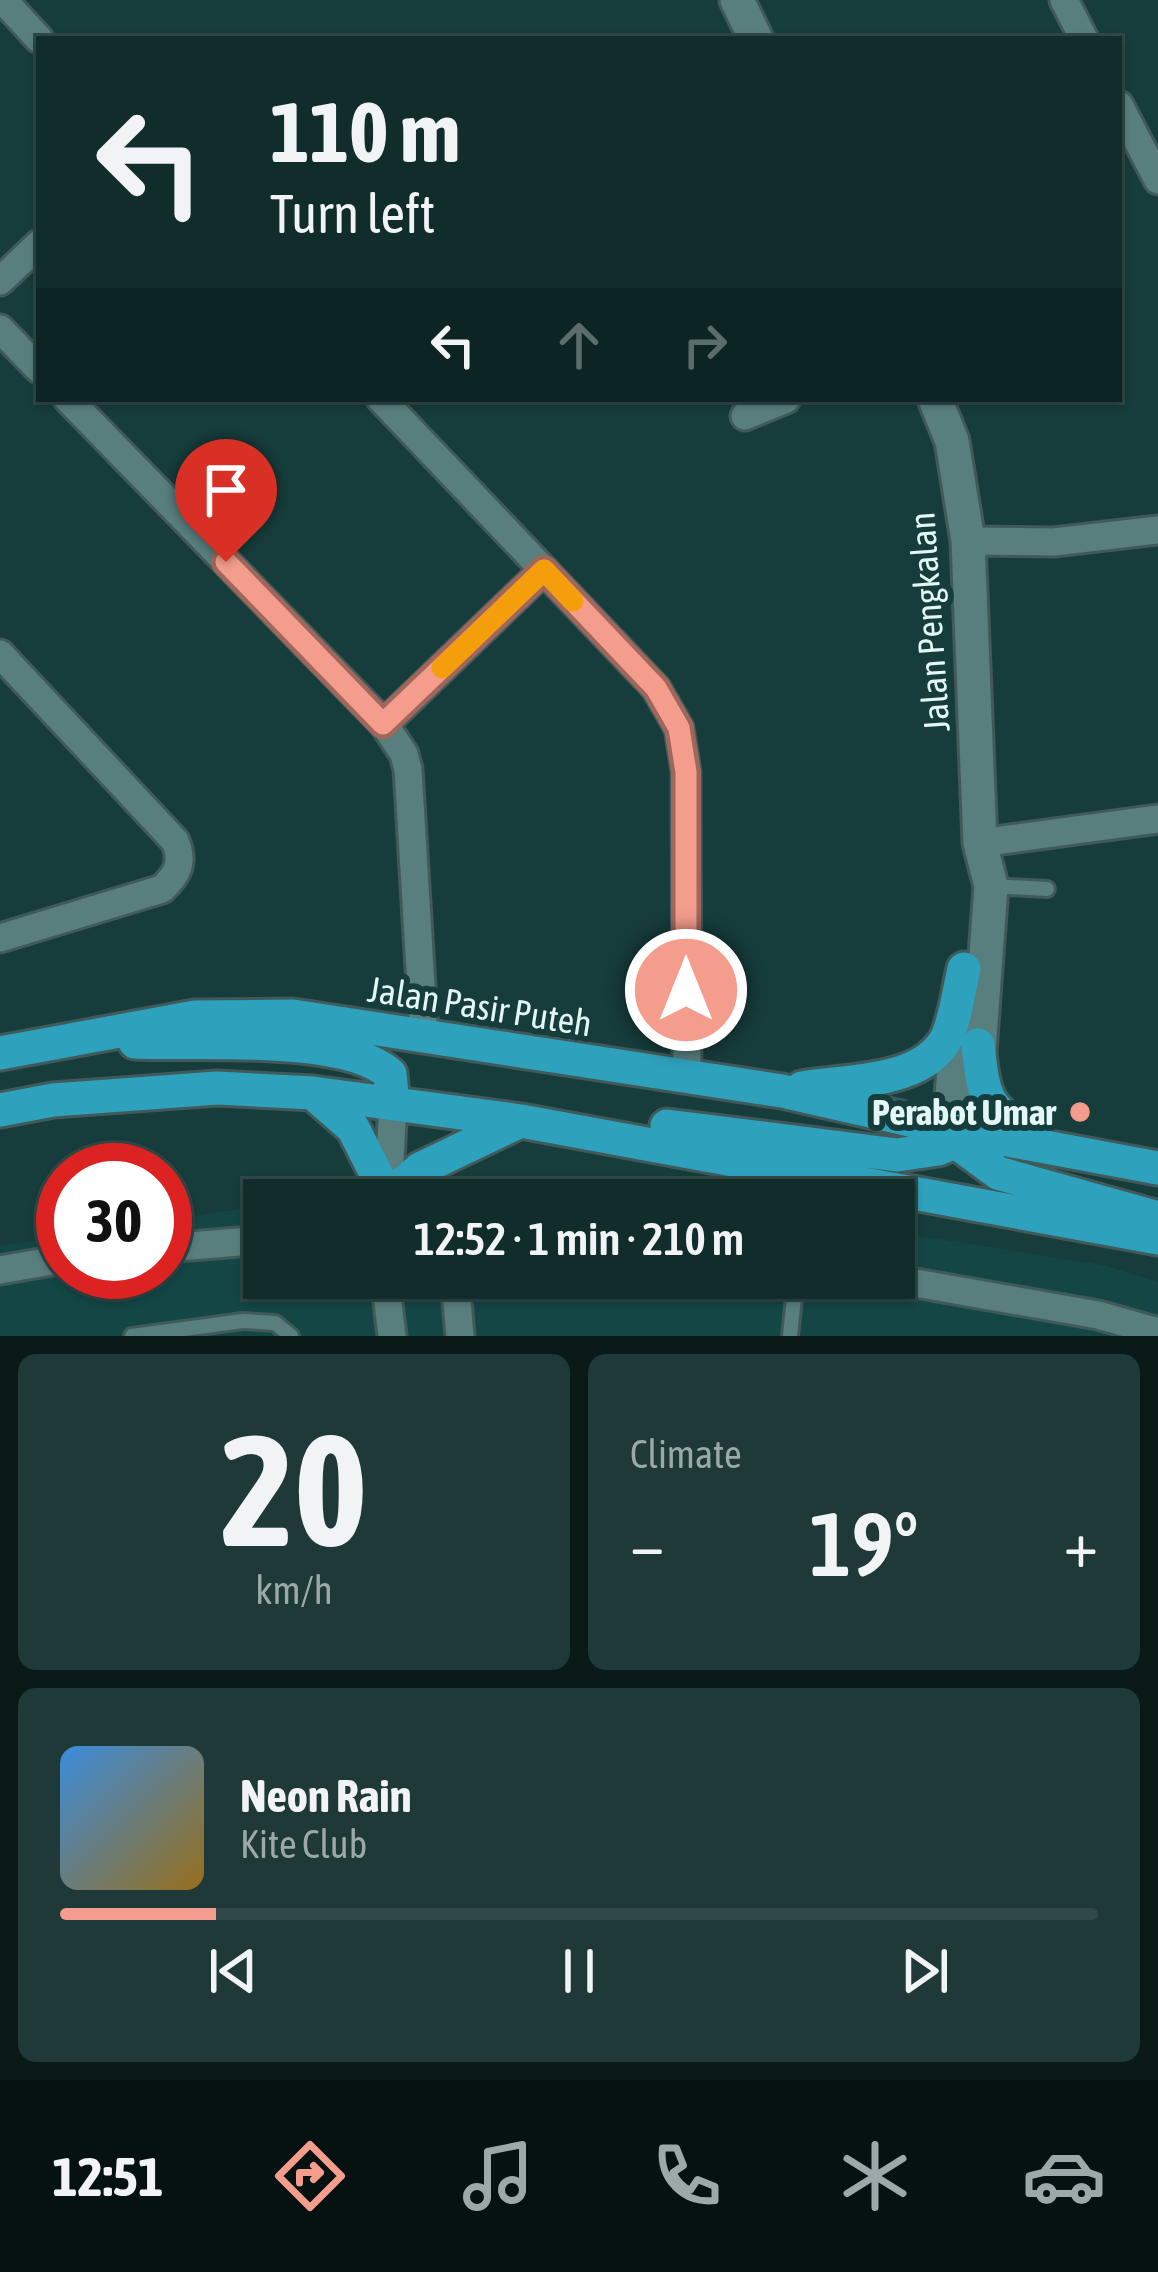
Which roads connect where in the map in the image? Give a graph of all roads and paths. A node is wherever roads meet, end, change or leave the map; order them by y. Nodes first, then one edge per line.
1 (3, 0) edge
2 (737, 0) edge
3 (1064, 0) edge
4 (36, 36) edge
5 (755, 36) edge
6 (1082, 36) edge
7 (1122, 111) edge
8 (1158, 180) edge
9 (36, 247) edge
10 (0, 281) edge
11 (0, 328) edge
12 (36, 366) edge
13 (71, 402) edge
14 (384, 402) edge
15 (780, 402) edge
16 (935, 402) edge
17 (746, 416) dead end
18 (1158, 530) edge
19 (968, 541) junction
20 (544, 570) junction
21 (0, 654) edge
22 (383, 724) junction
23 (1158, 819) edge
24 (980, 843) junction
25 (992, 886) junction
26 (1047, 889) dead end
27 (0, 938) edge
28 (964, 969) junction
29 (424, 1036) junction
30 (81, 1040) junction
31 (978, 1045) junction
32 (0, 1052) edge
33 (687, 1078) junction
34 (782, 1091) junction
35 (313, 1093) junction
36 (394, 1100) junction
37 (0, 1110) edge
38 (520, 1121) junction
39 (960, 1135) junction
40 (1063, 1151) junction
41 (1158, 1168) edge
42 (378, 1179) edge
43 (389, 1179) edge
44 (408, 1179) edge
45 (1158, 1218) edge
46 (1158, 1238) edge
47 (243, 1242) edge
48 (192, 1246) edge
49 (36, 1264) edge
50 (0, 1270) edge
51 (915, 1284) edge
52 (388, 1299) edge
53 (456, 1299) edge
54 (794, 1299) edge
55 (275, 1323) junction
56 (1095, 1325) edge
57 (1158, 1332) edge
58 (132, 1336) edge
59 (260, 1336) edge
60 (291, 1336) edge
61 (392, 1336) edge
62 (460, 1336) edge
63 (790, 1336) edge

1 - 4 street
2 - 5 street
3 - 6 street
7 - 8 street
9 - 10 street
11 - 12 street
13 - 22 street
14 - 20 street
15 - 17 street
16 - 19 street, Jalan Pengkalan
18 - 19 street
19 - 24 street, Jalan Pengkalan
20 - 22 street
20 - 33 street
21 - 27 street
22 - 29 street
23 - 24 street
24 - 25 street, Jalan Pengkalan
24 - 28 street, Jalan Pengkalan
25 - 26 lane
25 - 31 street, Jalan Pengkalan
28 - 34 main road
28 - 39 street, Jalan Pengkalan
29 - 30 main road, Jalan Pasir Puteh
29 - 33 main road, Jalan Pasir Puteh
30 - 32 main road, Jalan Pasir Puteh
30 - 36 main road
31 - 39 street, Jalan Pengkalan
31 - 40 main road
33 - 34 main road, Jalan Pasir Puteh
34 - 39 main road, Jalan Pasir Puteh
35 - 36 main road
35 - 37 main road
35 - 42 main road
36 - 38 main road
36 - 39 main road
36 - 43 street
38 - 44 main road
38 - 46 main road
39 - 40 main road, Jalan Pasir Puteh
39 - 45 main road
40 - 41 main road, Jalan Pasir Puteh
47 - 48 street
49 - 50 street
51 - 56 street
52 - 61 street
53 - 62 street
54 - 63 lane
55 - 58 lane
55 - 59 lane
55 - 60 lane
56 - 57 street

